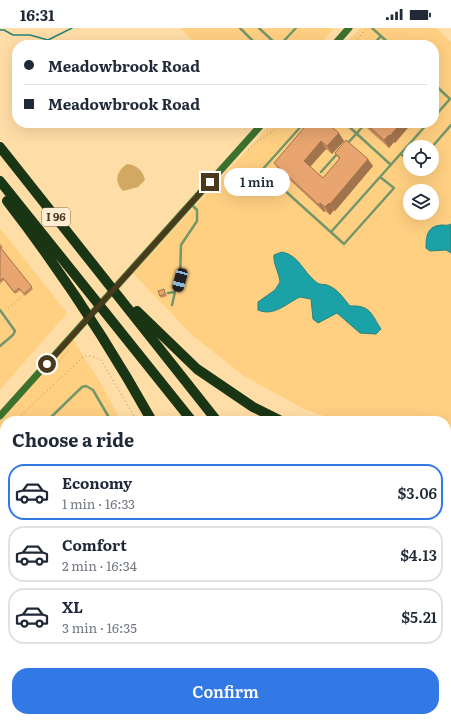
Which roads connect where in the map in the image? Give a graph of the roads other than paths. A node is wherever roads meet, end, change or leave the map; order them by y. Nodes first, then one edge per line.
1 (240, 28) edge
2 (259, 28) edge
3 (296, 28) edge
4 (372, 28) edge
5 (346, 29) edge
6 (381, 36) junction
7 (252, 40) edge
8 (272, 40) edge
9 (285, 40) edge
10 (338, 40) edge
11 (377, 40) edge
12 (385, 40) edge
13 (439, 89) edge
14 (450, 99) edge
15 (439, 111) edge
16 (451, 126) edge
17 (258, 128) edge
18 (300, 128) edge
19 (349, 128) edge
20 (361, 128) edge
21 (424, 128) edge
22 (356, 134) junction
23 (438, 140) edge
24 (346, 145) edge
25 (0, 147) edge
26 (341, 150) edge
27 (401, 154) joint
28 (391, 165) junction
29 (321, 172) dead end
30 (380, 177) junction
31 (0, 181) edge
32 (0, 191) edge
33 (190, 203) junction
34 (331, 232) junction
35 (111, 287) junction
36 (174, 292) junction
37 (168, 293) dead end
38 (172, 305) dead end
39 (0, 310) edge
40 (0, 346) edge
41 (0, 416) edge
42 (52, 416) edge
43 (108, 416) edge
44 (149, 416) edge
45 (188, 416) edge
46 (213, 416) edge
47 (271, 416) edge

1 - 7 lane
2 - 8 lane
3 - 9 lane
4 - 6 lane
5 - 10 street
6 - 11 lane
6 - 12 lane
13 - 14 lane
14 - 15 lane
16 - 23 lane
17 - 33 street
18 - 34 lane
19 - 22 lane
20 - 22 lane
21 - 27 lane
22 - 24 lane
22 - 28 lane
25 - 35 highway, I 96
26 - 29 lane
27 - 28 lane
28 - 30 lane
30 - 34 lane
30 - 34 lane
31 - 45 highway
32 - 44 highway
33 - 36 lane
33 - 41 street
35 - 46 highway, I 96
35 - 47 highway
36 - 37 lane
36 - 38 lane
39 - 40 lane
42 - 43 lane

